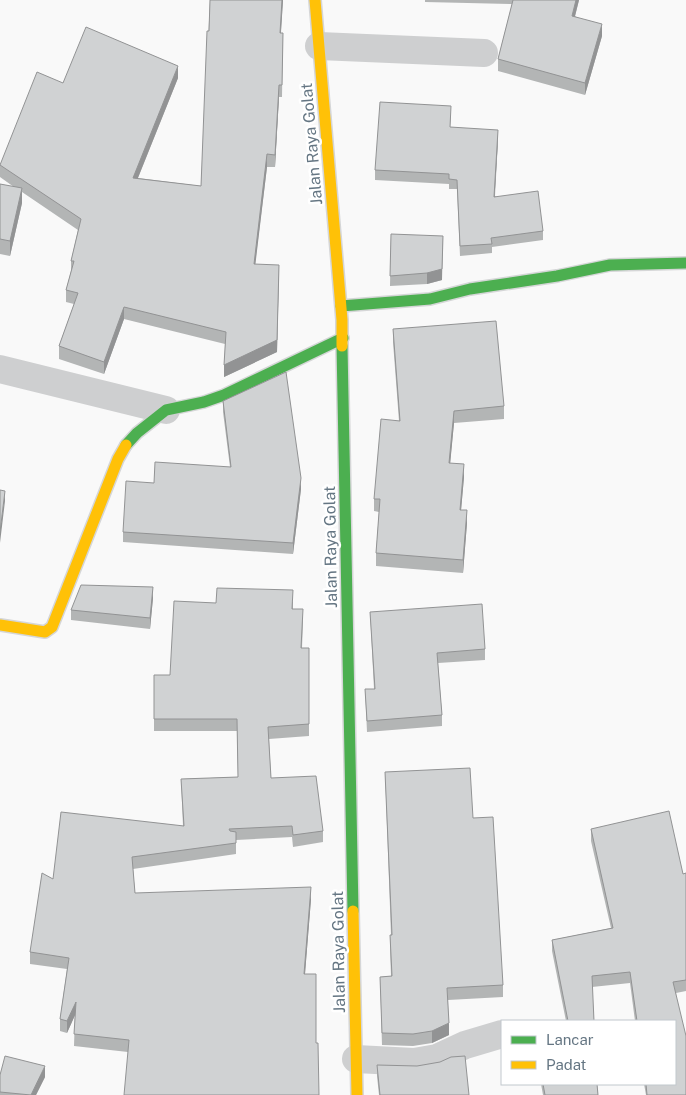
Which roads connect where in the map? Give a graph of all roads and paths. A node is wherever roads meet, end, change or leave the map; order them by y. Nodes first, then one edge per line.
1 (314, 0) edge
2 (319, 46) junction
3 (484, 53) dead end
4 (686, 263) edge
5 (341, 306) junction
6 (343, 338) junction
7 (0, 369) edge
8 (166, 410) junction
9 (0, 625) edge
10 (501, 1034) edge
11 (356, 1059) junction
12 (357, 1095) edge

1 - 2 main road, Jalan Raya Golat
2 - 3 street
2 - 5 main road, Jalan Raya Golat
4 - 5 main road
5 - 6 main road, Jalan Raya Golat
6 - 8 main road
6 - 11 main road, Jalan Raya Golat
7 - 8 street
8 - 9 main road
10 - 11 street
11 - 12 main road, Jalan Raya Golat

